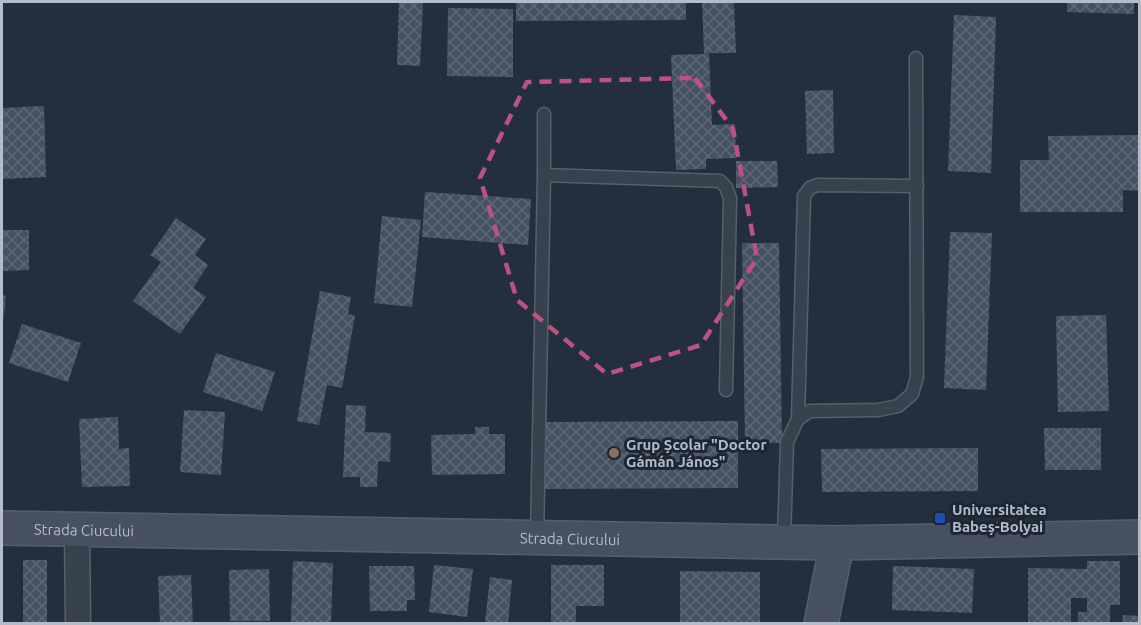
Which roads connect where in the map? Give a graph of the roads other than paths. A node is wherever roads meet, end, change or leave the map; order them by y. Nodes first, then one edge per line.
1 (916, 58) dead end
2 (544, 114) dead end
3 (544, 175) junction
4 (917, 186) junction
5 (726, 390) dead end
6 (798, 419) junction
7 (2, 528) edge
8 (77, 530) junction
9 (1140, 537) edge
10 (537, 539) junction
11 (784, 542) junction
12 (837, 543) junction
13 (78, 624) edge
14 (821, 624) edge

1 - 4 lane
2 - 3 lane
3 - 5 lane
3 - 10 lane
4 - 6 lane
4 - 6 lane
6 - 11 lane
7 - 8 main road, Strada Ciucului
8 - 10 main road, Strada Ciucului
8 - 13 street
9 - 12 main road, Strada Ciucului
10 - 11 main road, Strada Ciucului
11 - 12 main road, Strada Ciucului
12 - 14 main road

